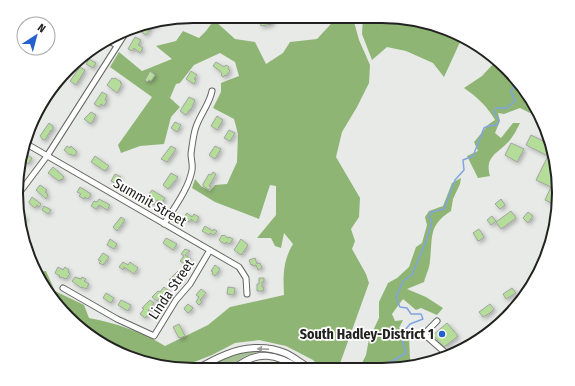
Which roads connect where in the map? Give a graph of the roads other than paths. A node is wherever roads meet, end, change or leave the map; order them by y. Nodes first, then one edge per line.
1 (122, 39) edge
2 (114, 43) edge
3 (118, 45) junction
4 (212, 91) dead end
5 (30, 146) edge
6 (47, 156) junction
7 (23, 188) edge
8 (164, 224) junction
9 (210, 250) junction
10 (63, 288) dead end
11 (247, 294) dead end
12 (437, 321) dead end
13 (444, 351) edge
14 (208, 363) edge
15 (243, 363) edge
16 (290, 363) edge
17 (301, 363) edge

1 - 3 street
2 - 3 street
3 - 6 street
4 - 8 street
5 - 6 street, Summit Street
6 - 7 street
6 - 8 street, Summit Street
8 - 9 street, Summit Street
9 - 10 street, Linda Street
9 - 11 street, Summit Street
12 - 13 street
17 -> 14 main road
15 - 16 main road

